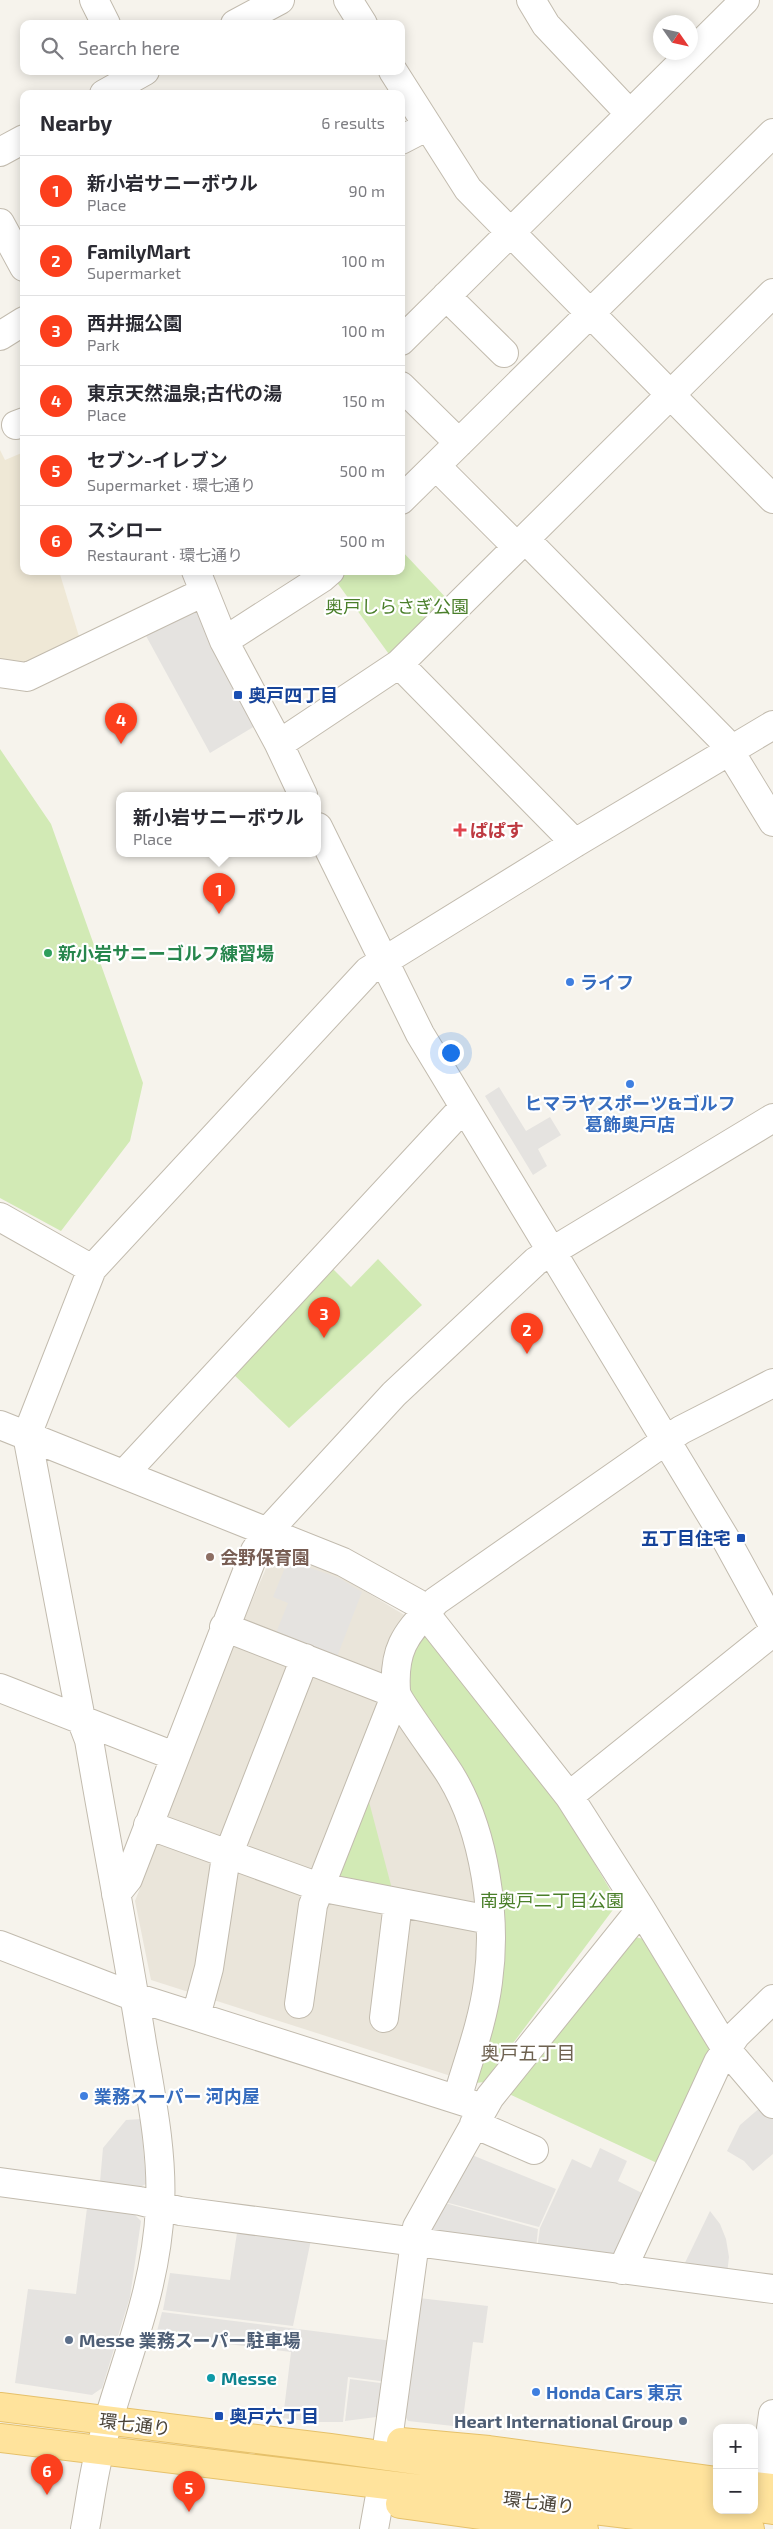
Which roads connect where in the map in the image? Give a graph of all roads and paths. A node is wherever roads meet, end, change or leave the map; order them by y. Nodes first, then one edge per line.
1 (94, 0) edge
2 (280, 0) edge
3 (348, 0) edge
4 (531, 0) edge
5 (745, 0) edge
6 (104, 20) edge
7 (242, 20) edge
8 (360, 20) edge
9 (396, 75) edge
10 (137, 78) edge
11 (112, 90) edge
12 (630, 114) junction
13 (428, 126) junction
14 (773, 133) edge
15 (405, 138) edge
16 (20, 141) edge
17 (0, 152) edge
18 (0, 224) edge
19 (511, 232) junction
20 (20, 260) edge
21 (773, 294) edge
22 (446, 296) junction
23 (590, 313) junction
24 (20, 324) edge
25 (0, 336) edge
26 (405, 336) edge
27 (504, 354) dead end
28 (405, 390) edge
29 (671, 395) junction
30 (459, 443) junction
31 (436, 466) junction
32 (406, 486) edge
33 (773, 499) edge
34 (521, 543) junction
35 (325, 575) edge
36 (200, 581) edge
37 (224, 641) junction
38 (399, 664) junction
39 (0, 673) edge
40 (773, 726) edge
41 (279, 744) junction
42 (731, 751) junction
43 (302, 792) edge
44 (773, 822) edge
45 (321, 834) edge
46 (575, 843) junction
47 (382, 961) junction
48 (464, 1106) junction
49 (773, 1118) edge
50 (0, 1217) edge
51 (552, 1250) junction
52 (92, 1269) junction
53 (773, 1383) edge
54 (0, 1425) edge
55 (28, 1435) junction
56 (666, 1441) junction
57 (124, 1474) junction
58 (268, 1531) junction
59 (426, 1612) junction
60 (773, 1625) edge
61 (224, 1627) junction
62 (773, 1632) edge
63 (305, 1658) junction
64 (0, 1688) edge
65 (396, 1694) junction
66 (81, 1719) junction
67 (174, 1756) junction
68 (568, 1796) junction
69 (148, 1825) junction
70 (229, 1854) junction
71 (319, 1887) junction
72 (116, 1894) junction
73 (398, 1903) junction
74 (641, 1909) junction
75 (490, 1920) junction
76 (0, 1945) edge
77 (135, 1997) junction
78 (773, 1999) edge
79 (299, 2004) dead end
80 (196, 2016) junction
81 (384, 2018) dead end
82 (726, 2048) junction
83 (457, 2099) junction
84 (773, 2104) edge
85 (478, 2116) junction
86 (534, 2150) dead end
87 (0, 2182) edge
88 (160, 2206) junction
89 (414, 2242) junction
90 (622, 2270) junction
91 (773, 2289) edge
92 (0, 2407) edge
93 (773, 2414) edge
94 (109, 2421) junction
95 (0, 2438) edge
96 (388, 2440) junction
97 (330, 2448) junction
98 (99, 2451) junction
99 (328, 2479) junction
100 (713, 2480) edge
101 (483, 2483) junction
102 (764, 2496) edge
103 (379, 2501) junction
104 (713, 2502) edge
105 (85, 2529) edge
106 (374, 2529) edge
107 (584, 2529) edge
108 (750, 2529) edge

1 - 6 street
2 - 7 street
3 - 8 street
4 - 12 street
5 - 12 street
9 - 13 street
10 - 11 street
12 - 19 street
13 - 15 street
13 - 19 street
14 - 23 street
16 - 17 street
18 - 20 street
19 - 22 street
19 - 23 street
21 - 29 street
22 - 26 street
22 - 27 street
23 - 29 street
23 - 30 street
24 - 25 street
28 - 30 street
29 - 33 street
29 - 34 street
30 - 31 street
31 - 32 street
31 - 34 street
34 - 38 street
34 - 42 street
35 - 37 street
36 - 37 street
36 - 39 street
37 - 41 street
38 - 41 street
38 - 46 street
40 - 42 street
41 - 43 street
42 - 44 street
42 - 46 street
45 - 47 street
46 - 47 street
47 - 48 street
47 - 52 street
48 - 51 street
48 - 57 street
49 - 51 street
50 - 52 street
51 - 56 street
51 - 58 street
52 - 55 street
53 - 56 street
54 - 55 street
55 - 57 street
55 - 66 street
56 - 59 street
56 - 60 street
57 - 58 street
58 - 59 street
58 - 61 street
59 - 65 street
59 - 68 street
61 - 63 street
61 - 67 street
62 - 68 street
63 - 65 street
63 - 70 street
64 - 66 street
65 - 71 street
65 - 75 street
66 - 67 street
66 - 72 street
67 - 69 street
68 - 74 street
69 - 70 street
69 - 72 street
70 - 71 street
70 - 80 street
71 - 73 street
71 - 79 street
72 - 77 street
73 - 75 street
73 - 81 street
74 - 82 street
74 - 85 street
75 - 83 street
76 - 77 street
77 - 80 street
77 - 88 street
78 - 82 street
80 - 83 street
82 - 84 street
82 - 90 street
83 - 85 street
85 - 86 street
85 - 89 street
87 - 88 street
88 - 89 street
88 - 94 street
89 - 90 street
89 - 96 street
90 - 91 street
92 - 94 main road, 環七通り
93 - 102 street
94 - 97 main road, 環七通り
94 - 98 street
95 - 98 main road, 環七通り
96 - 97 main road, 環七通り
96 - 100 main road, 環七通り
97 - 101 main road, 環七通り
98 - 99 main road, 環七通り
98 - 105 street
99 - 101 main road, 環七通り
99 - 103 main road, 環七通り
101 - 104 main road, 環七通り
101 - 108 main road, 環七通り
103 - 106 street
103 - 107 main road, 環七通り

